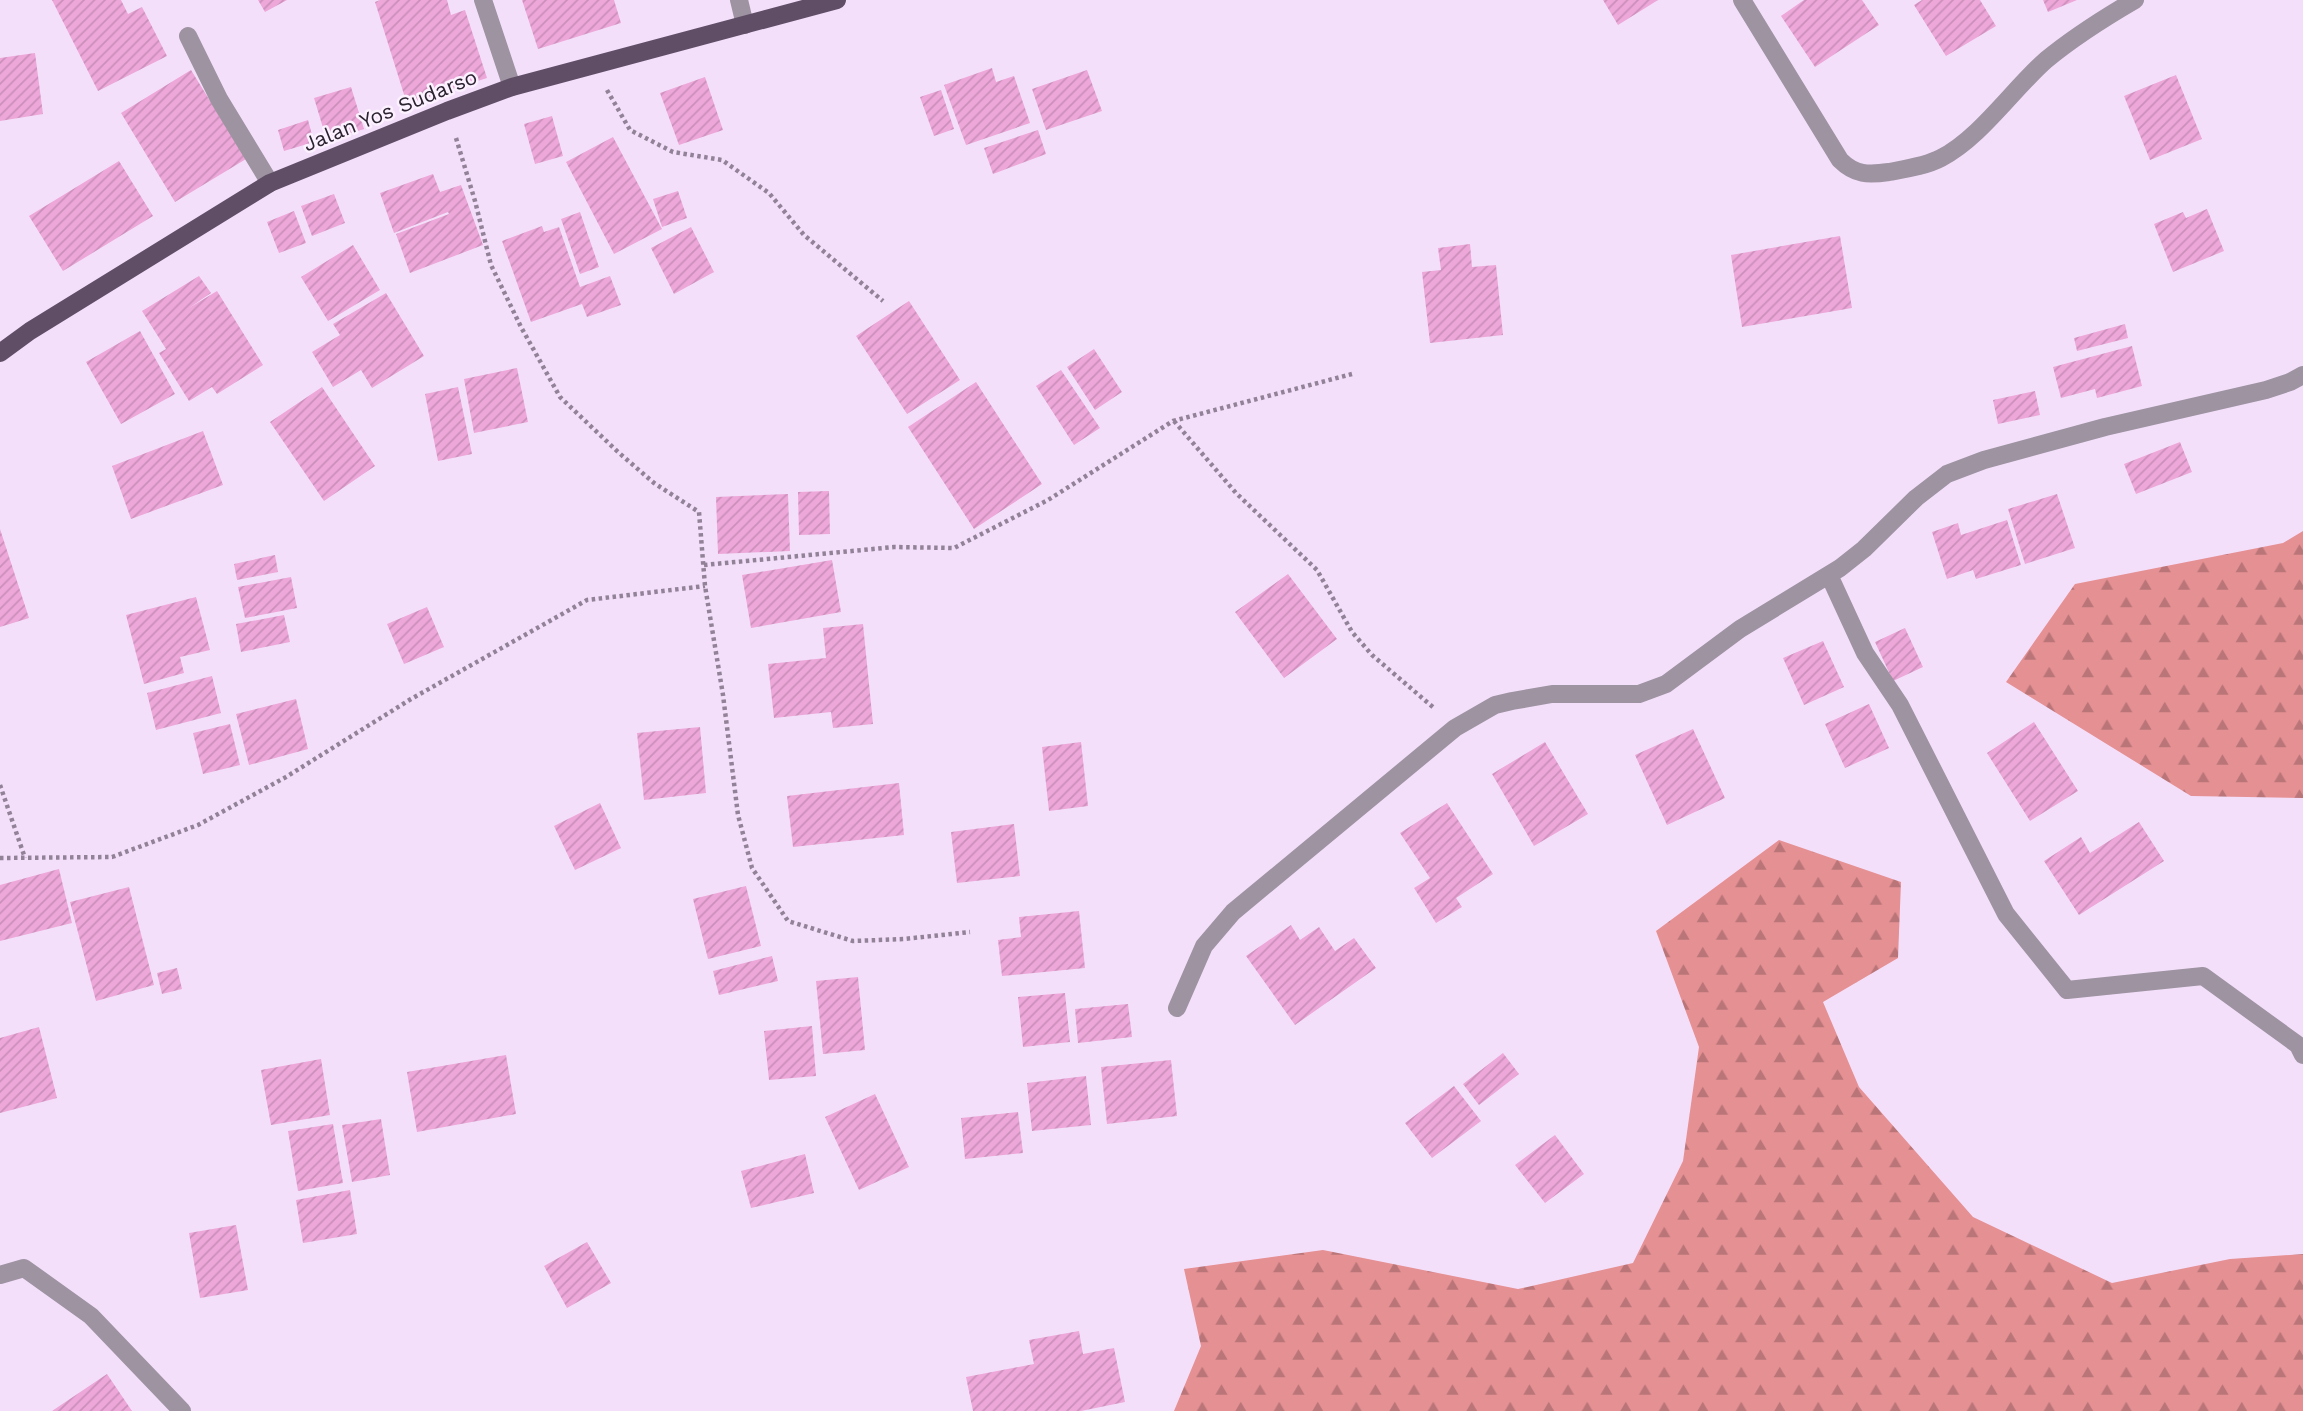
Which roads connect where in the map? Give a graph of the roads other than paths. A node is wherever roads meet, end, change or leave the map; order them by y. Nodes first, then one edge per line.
1 (483, 0) edge
2 (739, 0) edge
3 (836, 0) edge
4 (1742, 0) edge
5 (2135, 0) edge
6 (745, 25) junction
7 (188, 36) dead end
8 (512, 87) junction
9 (270, 183) junction
10 (0, 353) edge
11 (2303, 375) edge
12 (1829, 575) junction
13 (1177, 1008) dead end
14 (2303, 1055) edge
15 (0, 1275) edge
16 (182, 1411) edge

1 - 8 street
2 - 6 street
3 - 6 main road, Jalan Yos Sudarso
4 - 5 street
6 - 8 main road, Jalan Yos Sudarso
7 - 9 street
8 - 9 main road, Jalan Yos Sudarso
9 - 10 main road, Jalan Yos Sudarso
11 - 12 street
12 - 13 street
12 - 14 street
15 - 16 street

